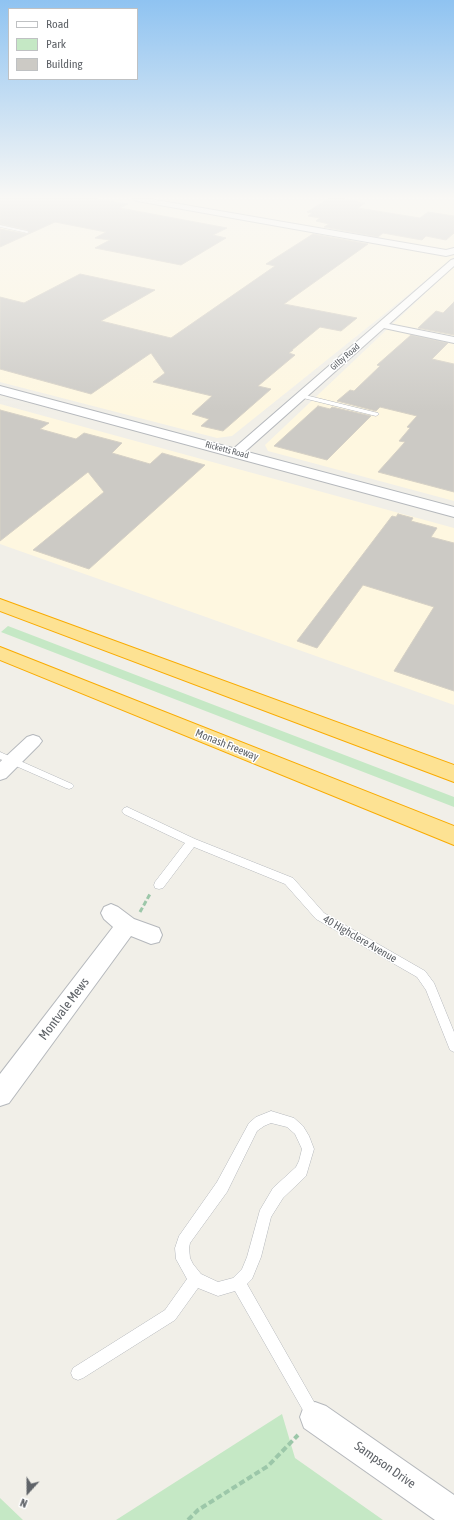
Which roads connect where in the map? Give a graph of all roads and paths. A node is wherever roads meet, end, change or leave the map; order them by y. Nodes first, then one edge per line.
1 (443, 270) edge
2 (382, 325) junction
3 (454, 340) edge
4 (0, 390) edge
5 (301, 396) junction
6 (376, 414) dead end
7 (236, 453) junction
8 (454, 512) edge
9 (2, 607) edge
10 (0, 653) edge
11 (301, 717) junction
12 (33, 740) dead end
13 (6, 757) edge
14 (454, 761) edge
15 (0, 773) edge
16 (454, 774) edge
17 (69, 786) dead end
18 (127, 811) dead end
19 (454, 836) edge
20 (192, 842) junction
21 (159, 885) joint
22 (119, 919) junction
23 (151, 935) dead end
24 (454, 1046) edge
25 (0, 1094) edge
26 (196, 1279) junction
27 (238, 1283) junction
28 (78, 1373) dead end
29 (315, 1417) junction
30 (454, 1514) edge
31 (188, 1520) edge

1 - 2 street, Gilby Road
2 - 3 street
2 - 5 street, Gilby Road
4 - 7 street, Ricketts Road
5 - 6 lane
5 - 7 street, Gilby Road
7 - 8 street, Ricketts Road
9 - 11 highway
10 - 19 highway, Monash Freeway
11 - 14 highway
11 - 16 highway
12 - 13 street
13 - 15 street
13 - 17 lane
18 - 20 lane, 40 Highclere Avenue
20 - 21 lane
20 - 24 lane, 40 Highclere Avenue
21 - 22 path
22 - 23 street
22 - 25 street, Montvale Mews
26 - 27 lane
26 - 27 lane
26 - 28 lane
27 - 29 lane
29 - 30 street, Sampson Drive
29 - 31 path

